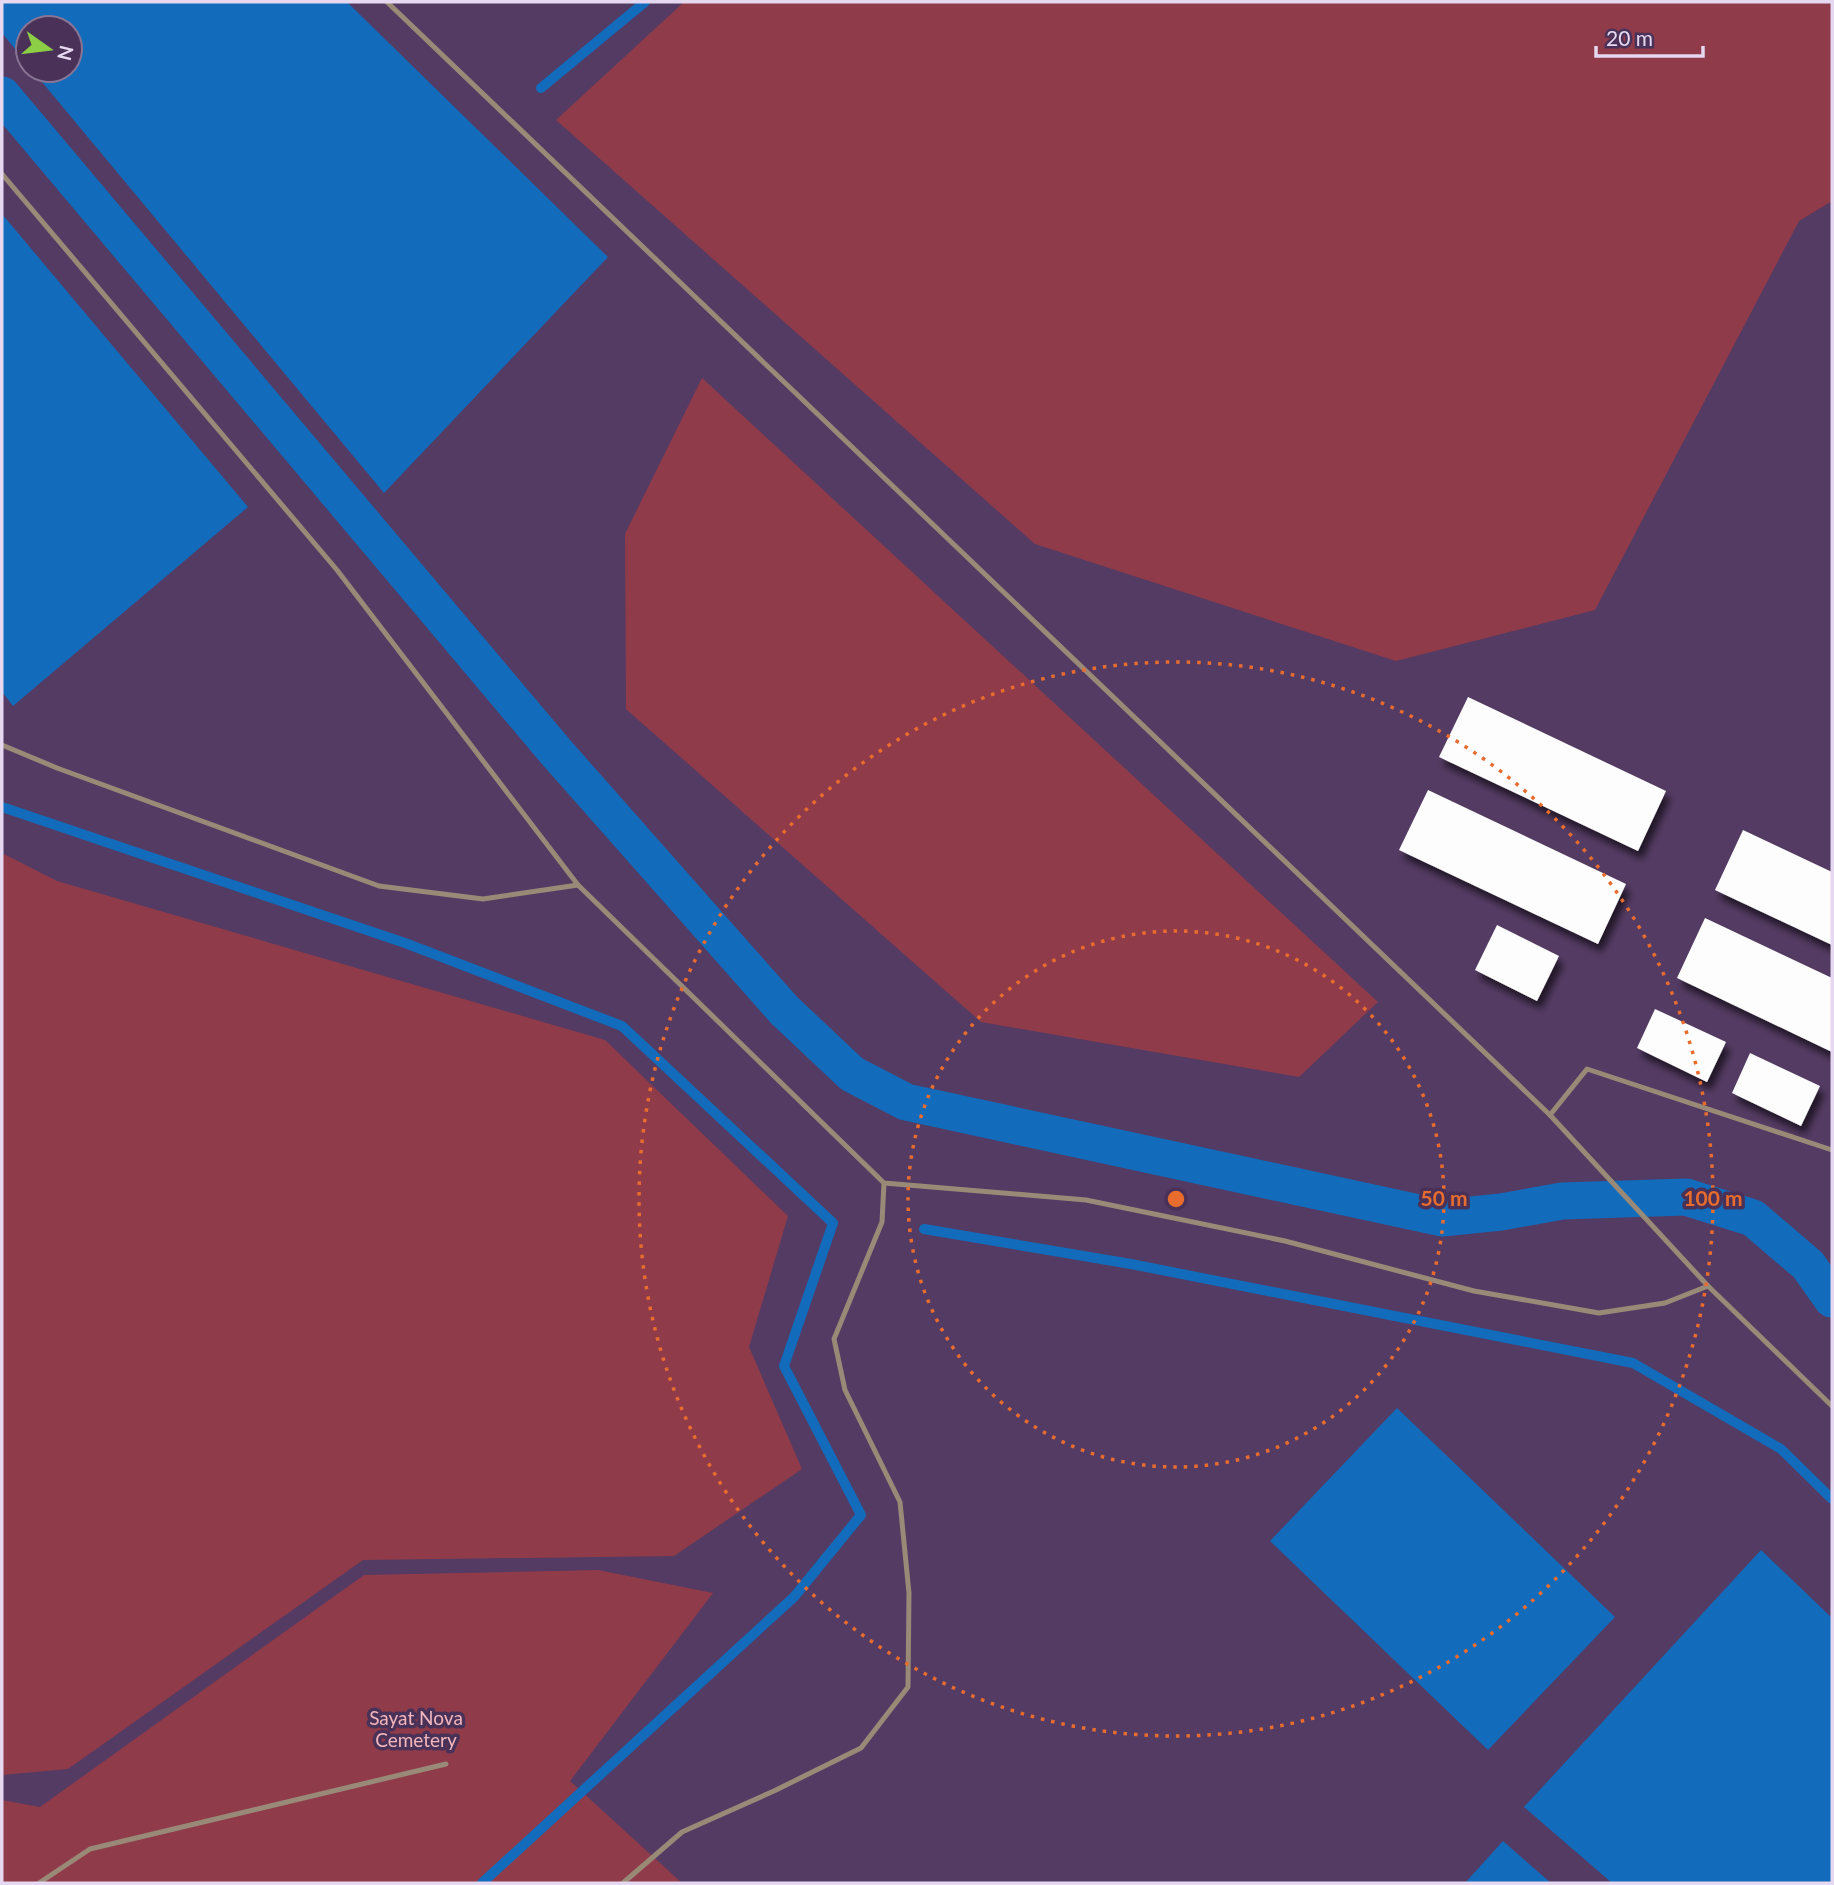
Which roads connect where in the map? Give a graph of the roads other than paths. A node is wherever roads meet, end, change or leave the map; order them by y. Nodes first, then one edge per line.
1 (387, 2) edge
2 (2, 174) edge
3 (2, 745) edge
4 (578, 885) junction
5 (1550, 1115) junction
6 (1832, 1150) edge
7 (884, 1182) junction
8 (1708, 1286) junction
9 (1832, 1405) edge
10 (446, 1764) dead end
11 (39, 1883) edge
12 (623, 1883) edge

1 - 5 lane
2 - 4 lane
3 - 4 lane
4 - 7 lane
5 - 6 lane
5 - 8 lane
7 - 8 lane
7 - 12 lane
8 - 9 lane
10 - 11 lane

